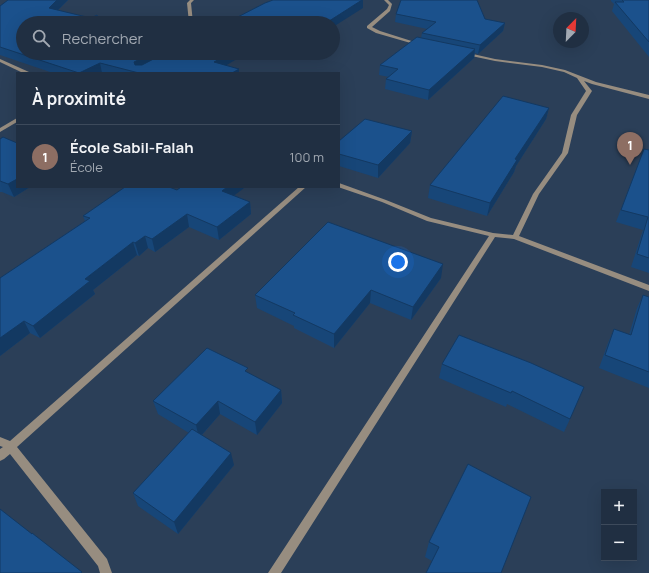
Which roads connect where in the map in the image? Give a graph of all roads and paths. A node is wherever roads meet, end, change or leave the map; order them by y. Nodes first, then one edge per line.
1 (192, 0) edge
2 (386, 0) edge
3 (191, 16) edge
4 (422, 46) edge
5 (459, 52) edge
6 (0, 60) edge
7 (25, 72) edge
8 (579, 77) junction
9 (649, 97) edge
10 (16, 121) edge
11 (0, 130) edge
12 (340, 185) edge
13 (302, 188) edge
14 (493, 235) junction
15 (514, 238) junction
16 (649, 288) edge
17 (5, 444) edge
18 (0, 456) edge
19 (106, 573) edge
20 (274, 573) edge

1 - 3 street
2 - 4 street
5 - 8 street
6 - 7 street
8 - 9 street
8 - 15 street
10 - 11 street
12 - 14 street
13 - 17 street
14 - 15 street
14 - 20 street
15 - 16 street
17 - 18 street
17 - 19 street

